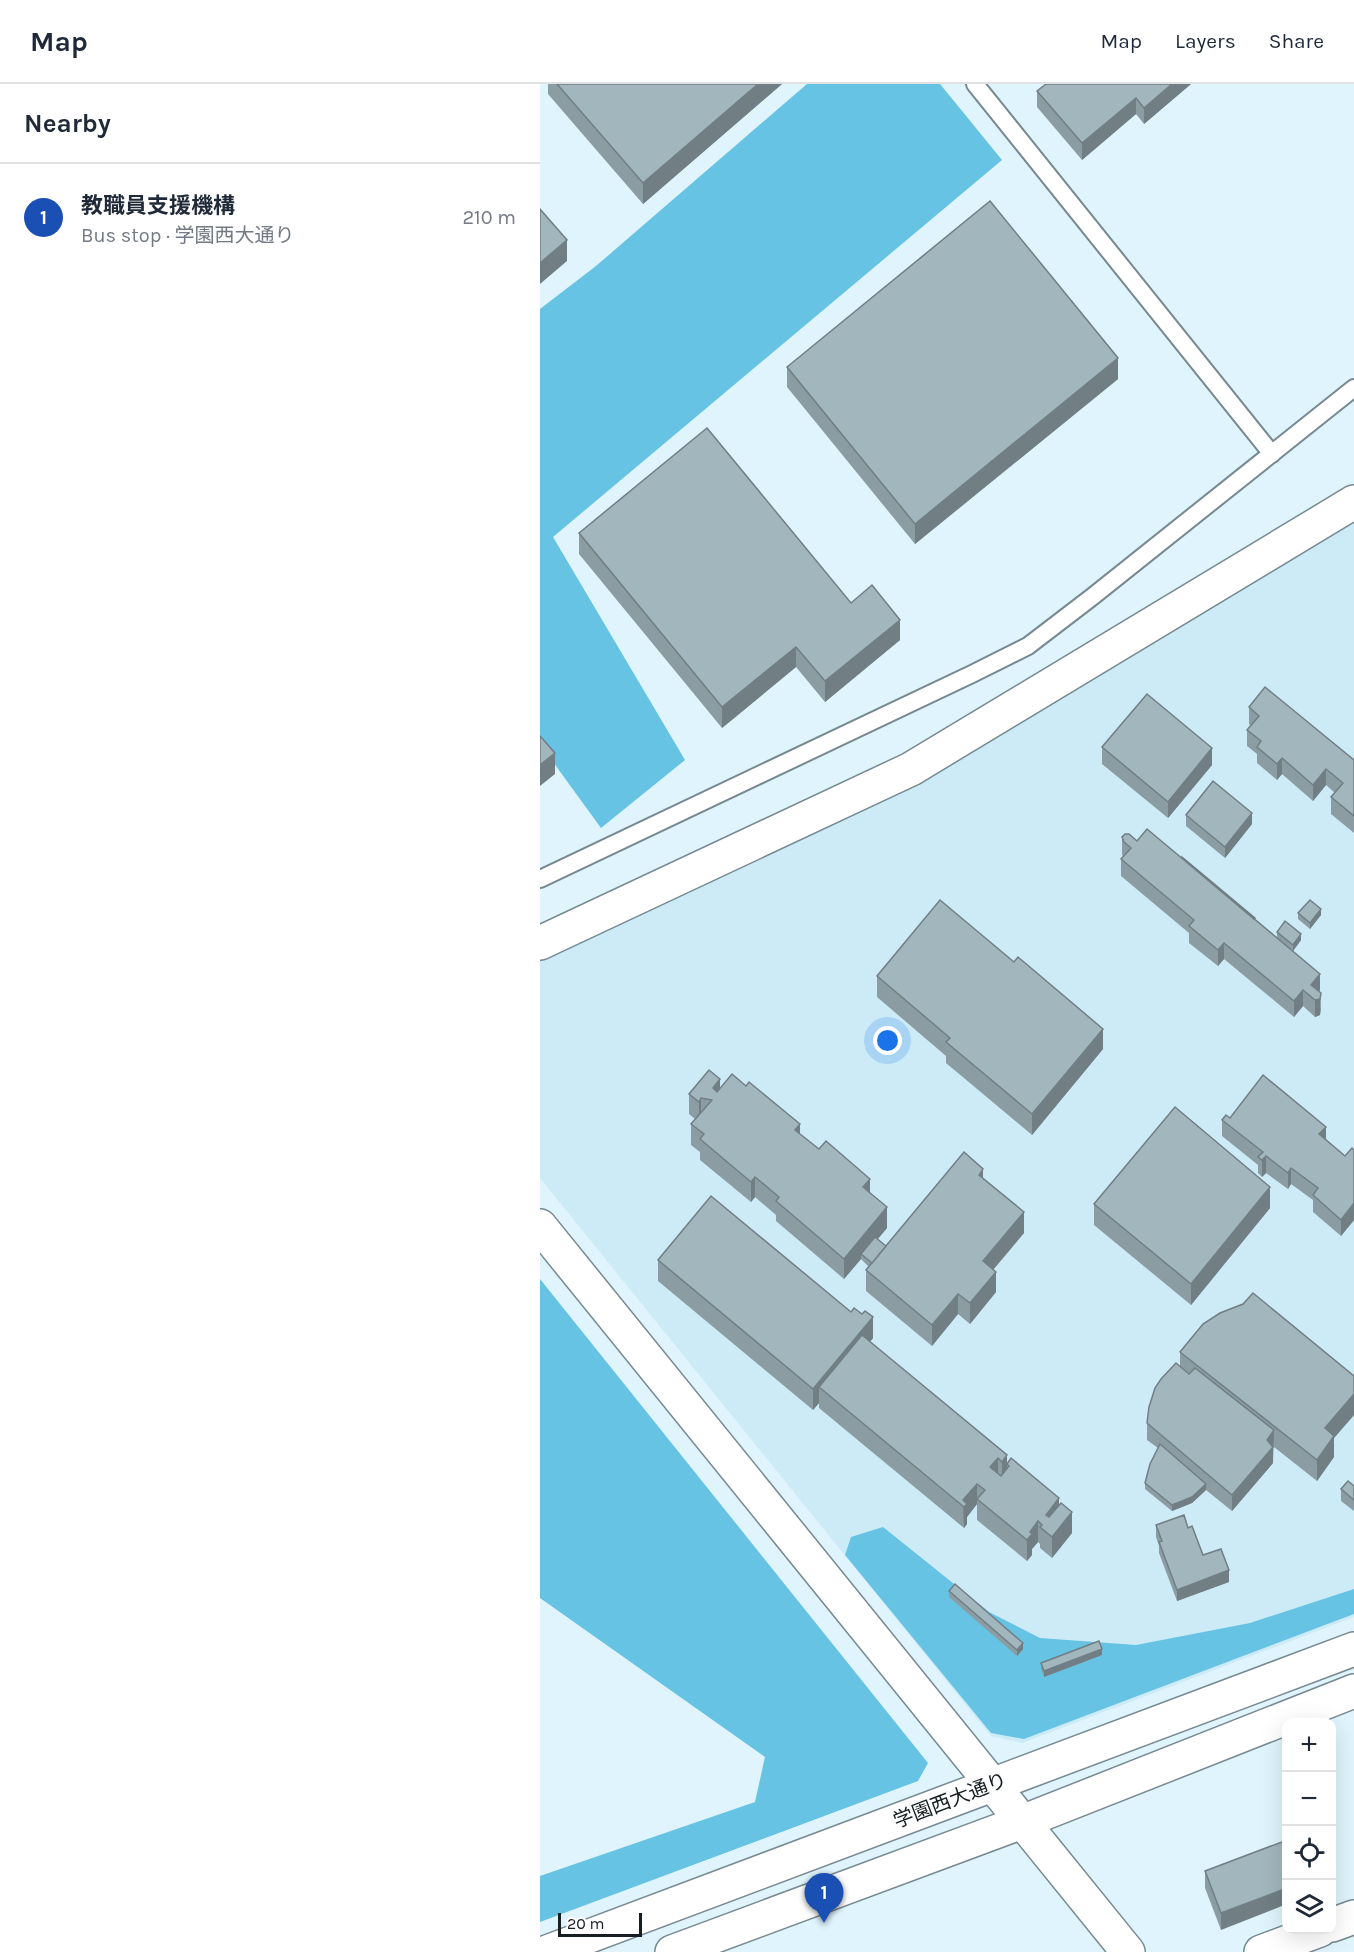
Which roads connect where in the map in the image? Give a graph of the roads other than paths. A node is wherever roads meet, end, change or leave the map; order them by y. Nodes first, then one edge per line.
1 (975, 84) edge
2 (1354, 388) edge
3 (1272, 454) junction
4 (1354, 502) edge
5 (540, 879) edge
6 (540, 943) edge
7 (540, 1226) edge
8 (1354, 1649) edge
9 (1354, 1691) edge
10 (992, 1784) junction
11 (1022, 1821) junction
12 (1354, 1917) edge
13 (1336, 1924) edge
14 (1307, 1934) edge
15 (547, 1952) edge
16 (672, 1952) edge
17 (1128, 1952) edge
18 (1261, 1952) edge

1 - 3 lane
2 - 3 lane
3 - 5 lane
4 - 6 main road
7 - 10 main road
8 - 10 main road, 学園西大通り
9 - 11 main road
10 - 11 main road
10 - 15 main road, 学園西大通り
11 - 16 main road
11 - 17 main road
12 - 13 main road
14 - 18 main road

